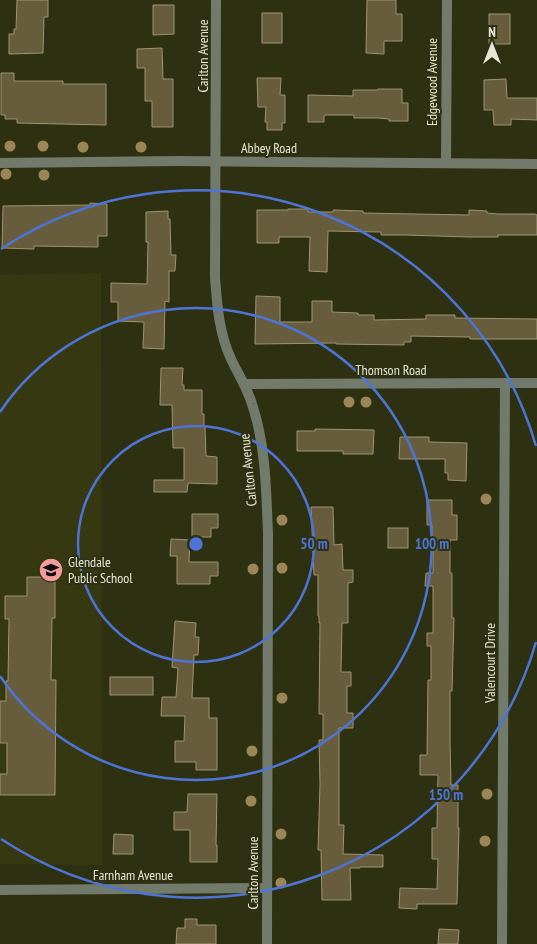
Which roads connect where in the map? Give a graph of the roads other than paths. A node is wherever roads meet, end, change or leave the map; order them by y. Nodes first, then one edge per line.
1 (216, 0) edge
2 (447, 0) edge
3 (216, 162) junction
4 (0, 163) edge
5 (446, 163) junction
6 (537, 164) edge
7 (505, 383) junction
8 (245, 384) junction
9 (537, 384) edge
10 (267, 888) junction
11 (0, 890) edge
12 (267, 944) edge
13 (502, 944) edge

1 - 3 street, Carlton Avenue
2 - 5 street, Edgewood Avenue
3 - 4 street, Abbey Road
3 - 5 street, Abbey Road
3 - 8 street, Carlton Avenue
5 - 6 street, Abbey Road
7 - 8 street, Thomson Road
7 - 9 street, Thomson Road
7 - 13 street, Valencourt Drive
8 - 10 street, Carlton Avenue
10 - 11 street, Farnham Avenue
10 - 12 street, Carlton Avenue

